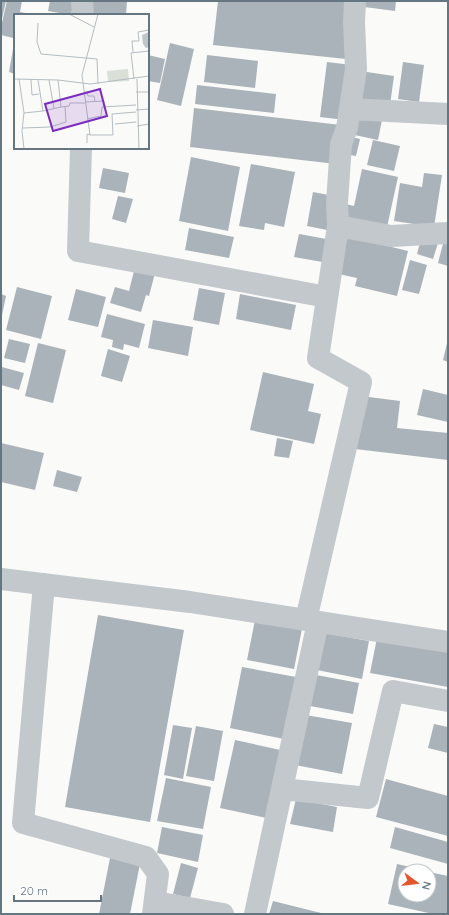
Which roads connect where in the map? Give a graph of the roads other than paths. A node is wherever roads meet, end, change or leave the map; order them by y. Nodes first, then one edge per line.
1 (82, 1) edge
2 (355, 1) edge
3 (83, 14) edge
4 (350, 109) junction
5 (448, 114) edge
6 (82, 149) edge
7 (338, 226) junction
8 (448, 233) edge
9 (327, 298) junction
10 (1, 579) edge
11 (44, 584) junction
12 (312, 621) junction
13 (448, 642) edge
14 (448, 701) edge
15 (282, 789) junction
16 (154, 908) edge
17 (223, 914) edge
18 (255, 914) edge

1 - 3 street
2 - 4 street
4 - 5 street
4 - 7 street
6 - 9 street
7 - 8 street
7 - 9 street
9 - 12 street
10 - 11 street
11 - 12 street
11 - 16 street
12 - 13 street
12 - 15 street
14 - 15 street
15 - 18 street
16 - 17 street

